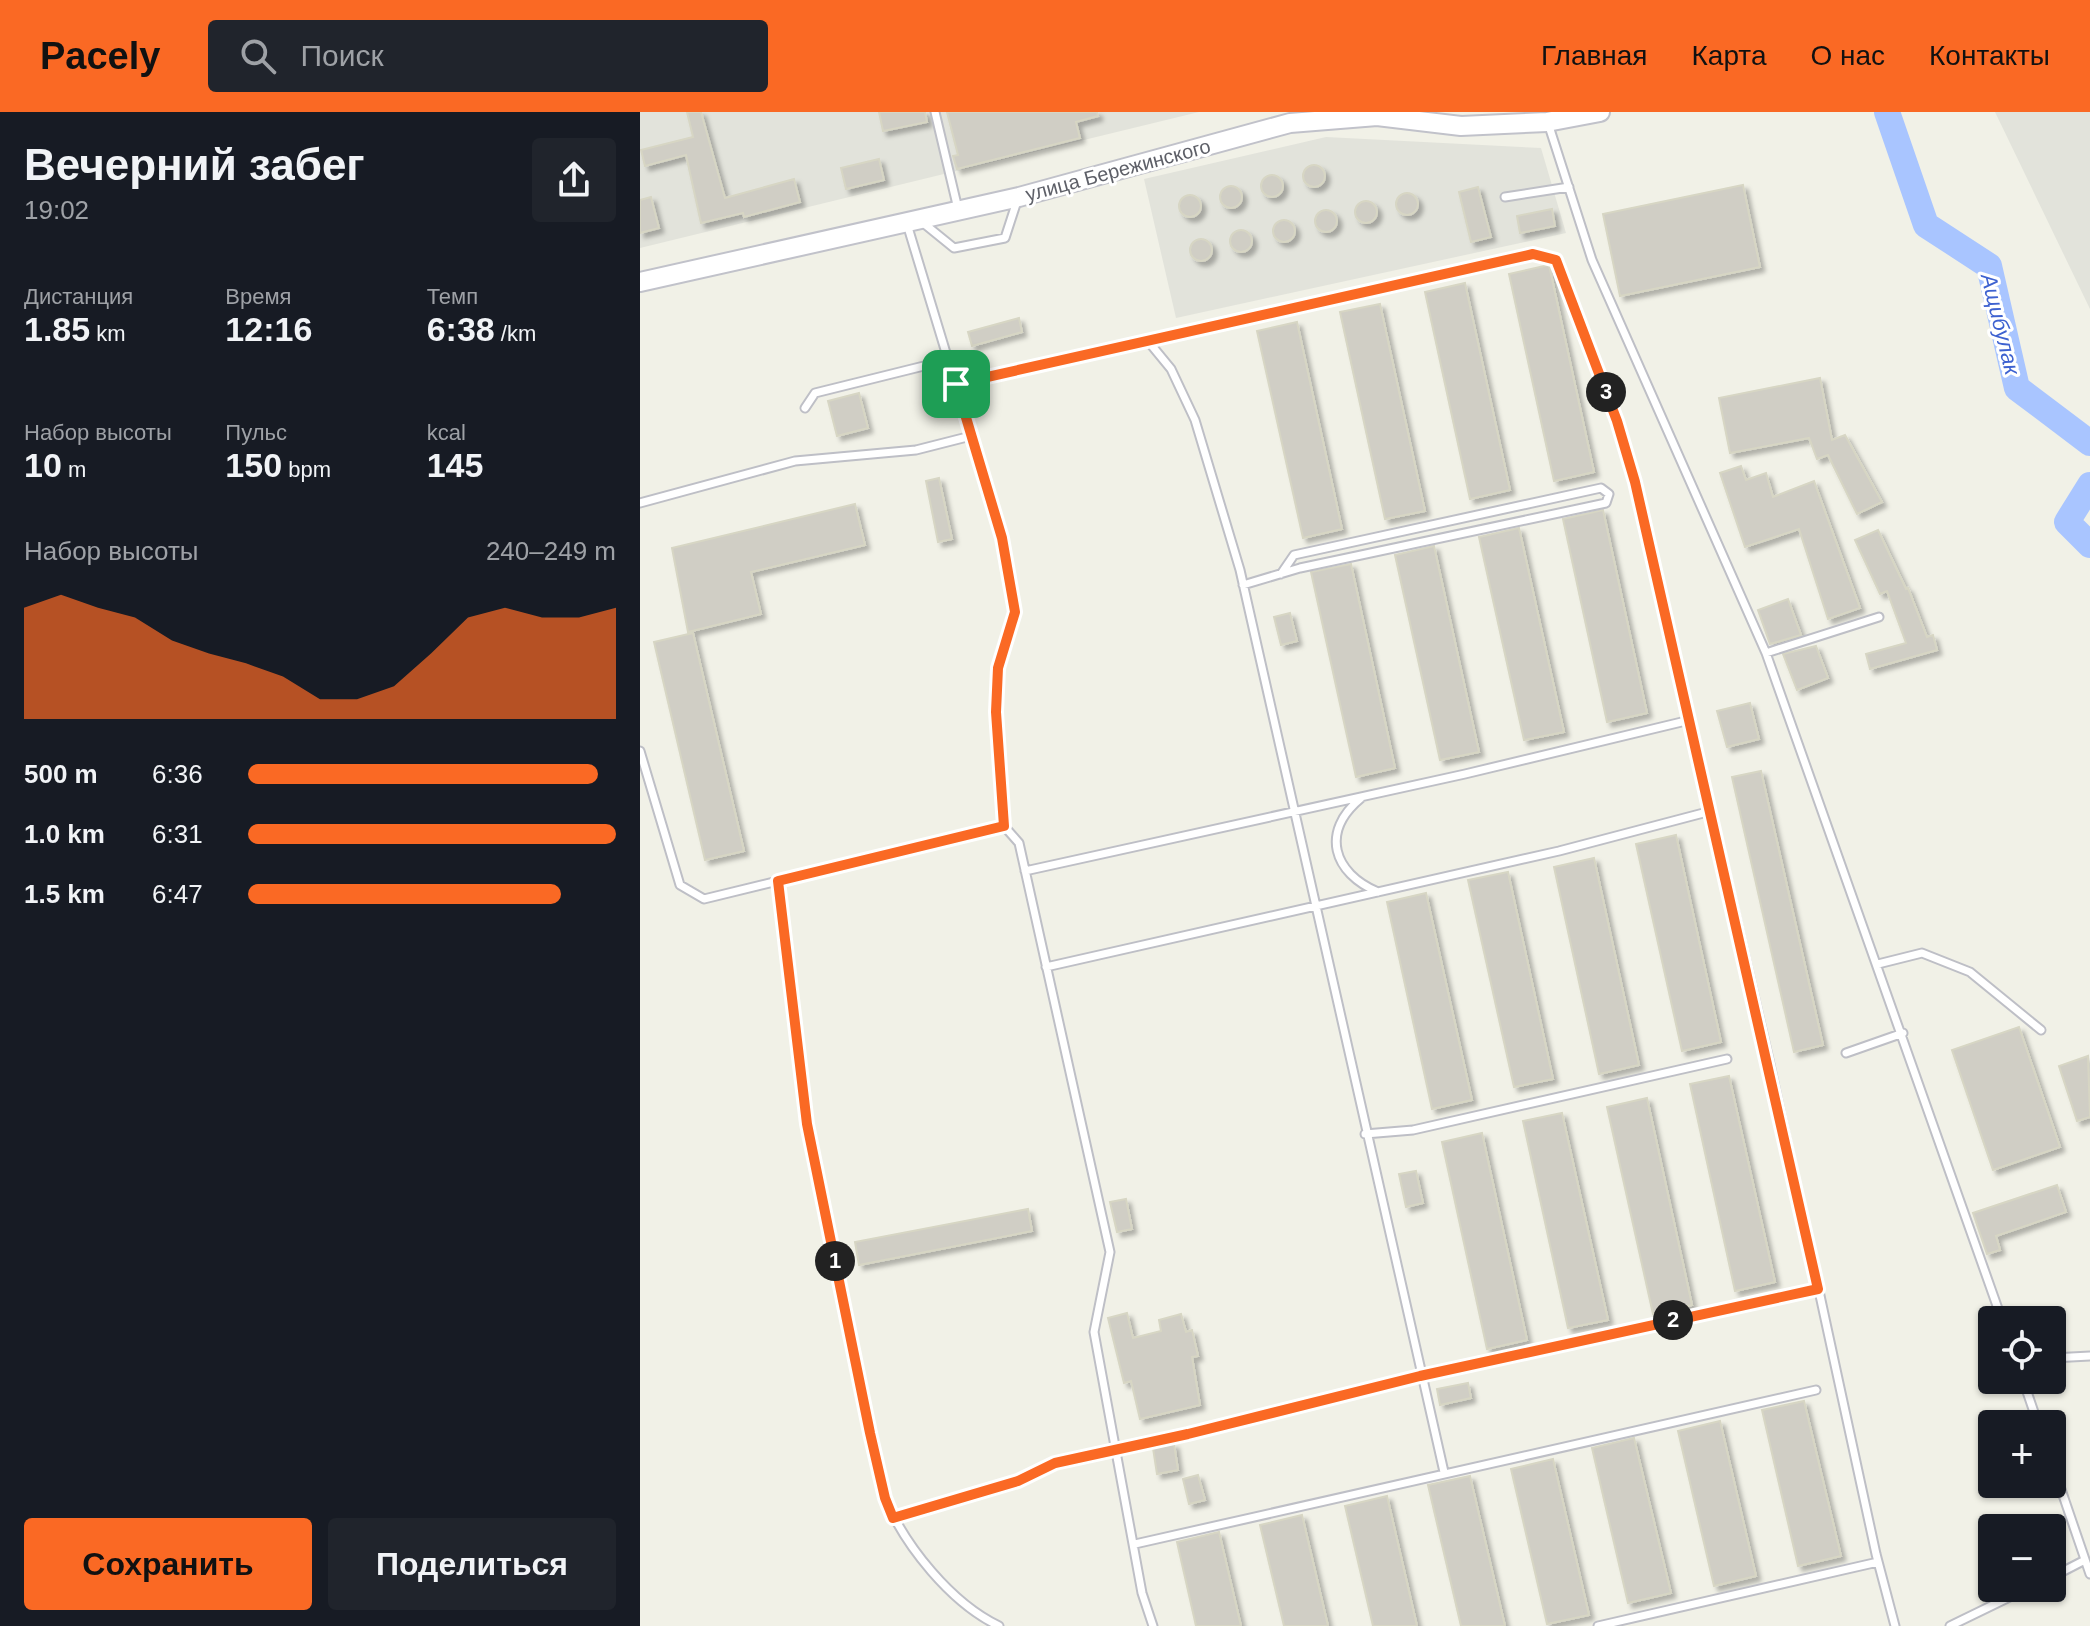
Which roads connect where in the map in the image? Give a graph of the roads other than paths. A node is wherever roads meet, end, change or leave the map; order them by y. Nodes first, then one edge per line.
1 (935, 112) edge
2 (1600, 112) edge
3 (1377, 114) edge
4 (1288, 118) edge
5 (1547, 122) junction
6 (1569, 187) junction
7 (1019, 197) junction
8 (1505, 197) dead end
9 (958, 212) junction
10 (914, 222) junction
11 (640, 282) edge
12 (1148, 341) junction
13 (948, 360) junction
14 (956, 384) junction
15 (805, 408) dead end
16 (971, 436) junction
17 (640, 503) edge
18 (1281, 574) junction
19 (1243, 585) junction
20 (1879, 617) dead end
21 (1766, 653) junction
22 (1690, 720) junction
23 (640, 751) edge
24 (1362, 797) junction
25 (1294, 811) junction
26 (1711, 811) junction
27 (1004, 826) junction
28 (1025, 871) junction
29 (778, 881) junction
30 (1379, 893) junction
31 (1316, 908) junction
32 (1878, 964) junction
33 (1046, 967) junction
34 (2041, 1030) dead end
35 (1903, 1033) junction
36 (1846, 1053) dead end
37 (1727, 1059) dead end
38 (1365, 1134) junction
39 (1818, 1289) junction
40 (1997, 1306) edge
41 (2090, 1356) edge
42 (2066, 1357) edge
43 (1420, 1376) junction
44 (1816, 1390) dead end
45 (1117, 1449) junction
46 (1444, 1472) junction
47 (2064, 1498) edge
48 (893, 1518) junction
49 (1135, 1544) junction
50 (2085, 1560) junction
51 (1878, 1562) junction
52 (2066, 1570) edge
53 (2090, 1574) edge
54 (1999, 1602) edge
55 (999, 1626) edge
56 (1153, 1626) edge
57 (1598, 1626) edge
58 (1895, 1626) edge
59 (1950, 1626) edge

1 - 9 lane
2 - 5 main road, улица Бережинского
3 - 4 main road, улица Бережинского
3 - 5 main road, улица Бережинского
4 - 7 main road, улица Бережинского
5 - 6 lane
6 - 8 lane
6 - 21 lane
7 - 9 main road, улица Бережинского
7 - 10 lane
9 - 10 main road, улица Бережинского
10 - 11 main road, улица Бережинского
10 - 13 lane
12 - 14 lane
12 - 19 lane
12 - 22 lane
13 - 14 lane
13 - 15 lane
14 - 16 lane
16 - 17 lane
16 - 27 lane
18 - 18 lane
18 - 19 lane
19 - 25 lane
20 - 21 lane
21 - 32 lane
22 - 24 lane
22 - 26 lane
23 - 29 lane
24 - 25 lane
24 - 30 lane
25 - 28 lane
25 - 31 lane
26 - 30 lane
26 - 39 lane
27 - 28 lane
27 - 29 lane
28 - 33 lane
29 - 48 lane
30 - 31 lane
31 - 33 lane
31 - 38 lane
32 - 34 lane
32 - 35 lane
33 - 45 lane
35 - 36 lane
35 - 40 lane
37 - 38 lane
38 - 43 lane
39 - 43 lane
39 - 51 lane
41 - 42 lane
43 - 45 lane
43 - 46 lane
44 - 46 lane
45 - 48 lane
45 - 49 lane
46 - 49 lane
47 - 50 lane
48 - 55 lane
49 - 56 lane
50 - 52 lane
50 - 53 lane
51 - 57 lane
51 - 58 lane
54 - 59 lane

